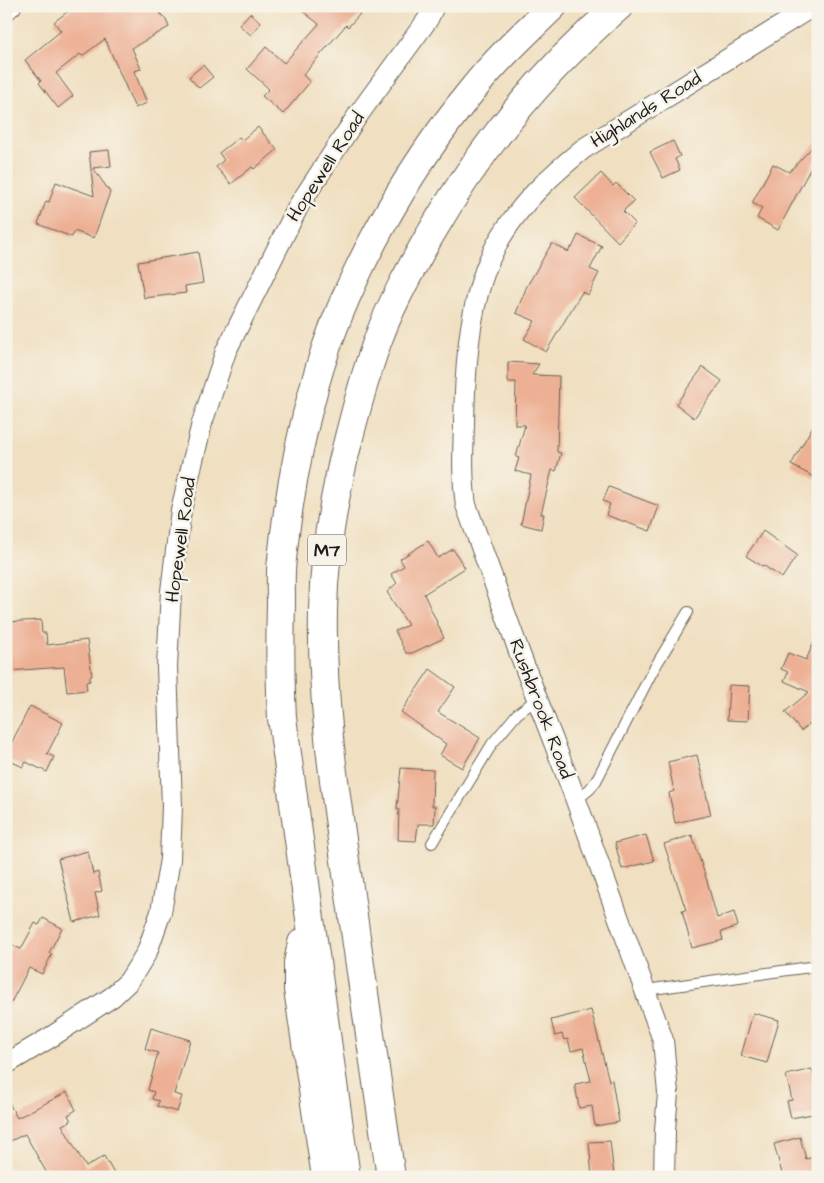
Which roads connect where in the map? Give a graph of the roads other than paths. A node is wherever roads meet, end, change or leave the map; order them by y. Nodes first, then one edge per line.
1 (11, 6) edge
2 (434, 6) edge
3 (553, 6) edge
4 (619, 6) edge
5 (814, 6) edge
6 (6, 10) edge
7 (500, 238) joint
8 (688, 612) dead end
9 (538, 699) junction
10 (576, 800) junction
11 (432, 843) dead end
12 (310, 923) junction
13 (816, 966) dead end
14 (646, 990) junction
15 (368, 1028) junction
16 (6, 1064) edge
17 (326, 1177) edge
18 (346, 1177) edge
19 (391, 1177) edge
20 (403, 1177) edge
21 (664, 1177) edge

1 - 6 street
2 - 16 street, Hopewell Road
3 - 12 highway, M7
4 - 15 highway, M7
5 - 7 street, Highlands Road
7 - 9 street, Rushbrook Road
8 - 10 lane
9 - 10 street, Rushbrook Road
9 - 11 lane
10 - 14 street, Rushbrook Road
12 - 17 highway
12 - 18 highway, M7
13 - 14 lane
14 - 21 street, Rushbrook Road
15 - 19 highway, M7
15 - 20 highway

